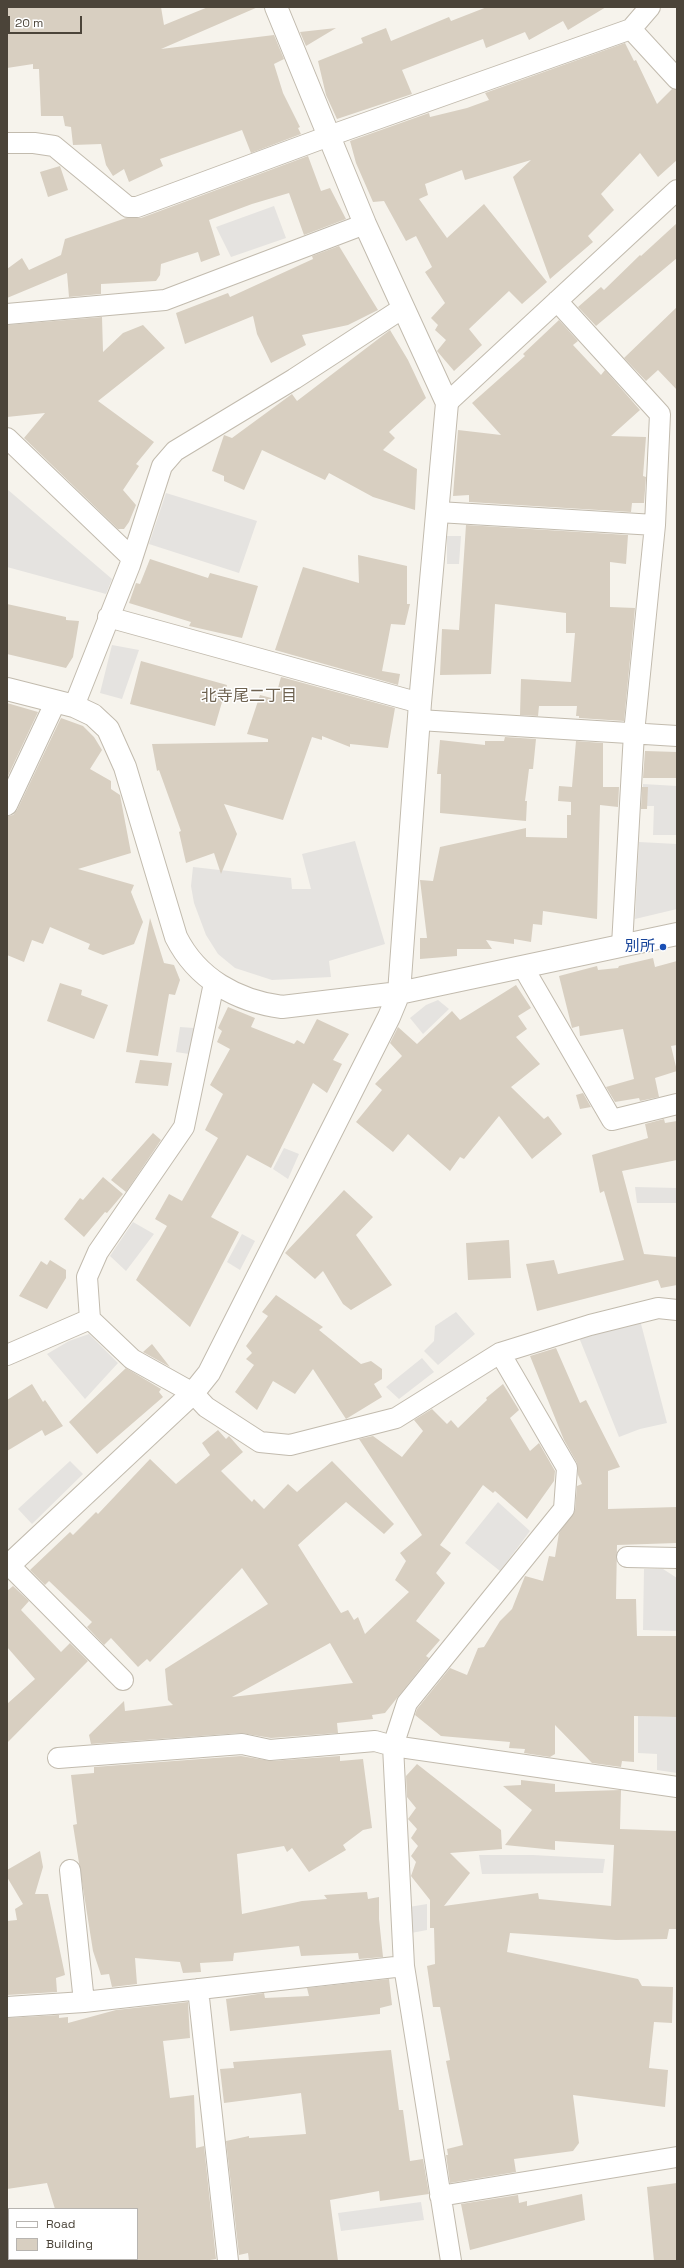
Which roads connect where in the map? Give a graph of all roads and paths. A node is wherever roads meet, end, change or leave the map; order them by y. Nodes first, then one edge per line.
1 (276, 7) edge
2 (650, 7) edge
3 (631, 29) junction
4 (677, 79) edge
5 (329, 136) junction
6 (7, 143) edge
7 (677, 190) edge
8 (365, 224) junction
9 (557, 301) junction
10 (403, 308) junction
11 (7, 314) edge
12 (447, 403) junction
13 (7, 438) edge
14 (438, 512) junction
15 (655, 525) junction
16 (132, 558) junction
17 (108, 617) junction
18 (7, 689) edge
19 (65, 703) junction
20 (420, 711) junction
21 (634, 733) junction
22 (677, 736) edge
23 (7, 805) edge
24 (677, 934) edge
25 (622, 945) junction
26 (523, 967) junction
27 (214, 983) junction
28 (399, 993) junction
29 (677, 1104) edge
30 (677, 1310) edge
31 (90, 1318) junction
32 (500, 1353) junction
33 (7, 1354) edge
34 (193, 1393) junction
35 (627, 1557) dead end
36 (677, 1558) edge
37 (8, 1566) edge
38 (123, 1680) dead end
39 (393, 1746) junction
40 (58, 1758) dead end
41 (677, 1787) edge
42 (70, 1870) dead end
43 (404, 1966) junction
44 (198, 1989) junction
45 (84, 2002) junction
46 (7, 2007) edge
47 (677, 2157) edge
48 (440, 2196) junction
49 (228, 2261) edge
50 (451, 2261) edge

1 - 5 street
2 - 3 street
3 - 4 street
3 - 5 street
5 - 6 street
5 - 8 street
7 - 9 street
8 - 10 street
8 - 11 street
9 - 12 street
9 - 15 street
10 - 12 street
10 - 16 street
12 - 14 street
13 - 16 street
14 - 15 street
14 - 20 street
15 - 21 street
16 - 17 street
17 - 19 street
17 - 20 street
18 - 19 street
19 - 23 street
19 - 27 street
20 - 21 street
20 - 28 street
21 - 22 street
21 - 25 street
24 - 25 street
25 - 26 street
26 - 28 street
26 - 29 street
27 - 28 street
27 - 31 street
28 - 34 street
30 - 32 street
31 - 33 street
31 - 34 street
32 - 34 street
32 - 39 street
34 - 37 street
35 - 36 street
37 - 38 street
39 - 40 street
39 - 41 street
39 - 43 street
42 - 45 street
43 - 44 street
43 - 48 street
44 - 45 street
44 - 49 street
45 - 46 street
47 - 48 street
48 - 50 street

